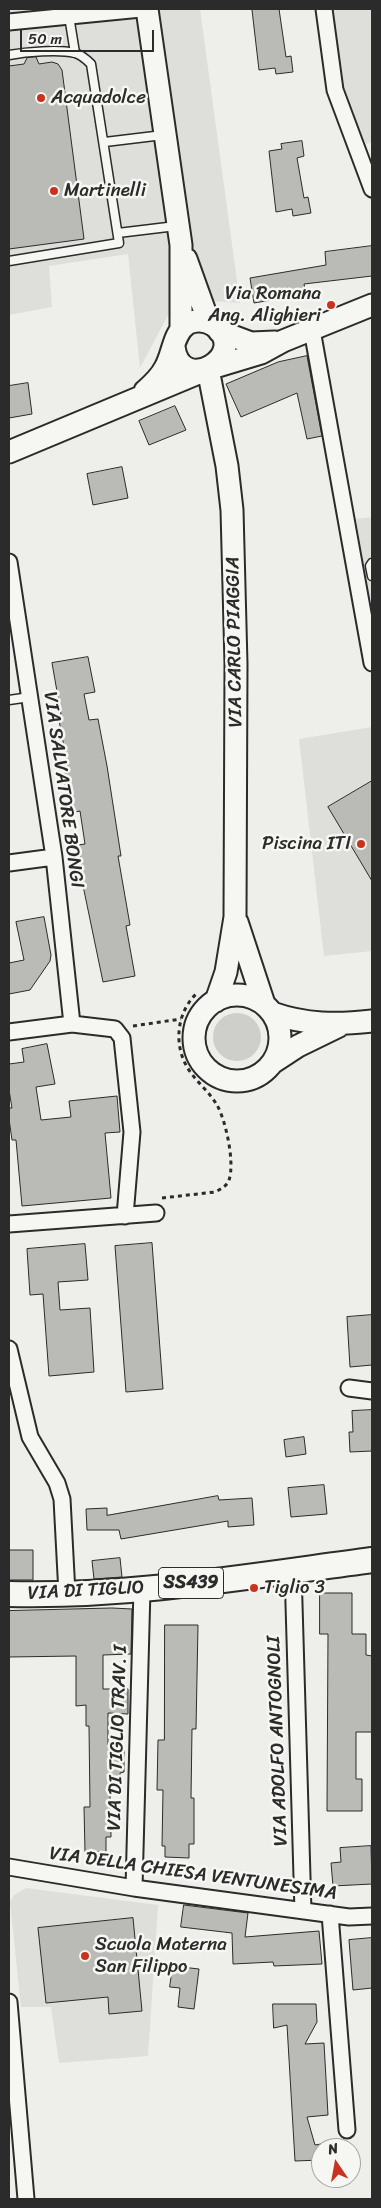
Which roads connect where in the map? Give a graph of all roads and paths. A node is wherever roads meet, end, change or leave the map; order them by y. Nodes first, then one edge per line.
1 (141, 9) edge
2 (147, 9) edge
3 (324, 9) edge
4 (90, 12) edge
5 (69, 16) junction
6 (9, 22) edge
7 (75, 53) junction
8 (9, 56) edge
9 (165, 134) junction
10 (105, 142) junction
11 (372, 189) edge
12 (118, 233) junction
13 (179, 235) junction
14 (9, 261) edge
15 (372, 305) edge
16 (214, 327) junction
17 (312, 330) junction
18 (178, 338) junction
19 (283, 342) junction
20 (208, 369) junction
21 (127, 404) junction
22 (9, 452) edge
23 (9, 562) edge
24 (372, 564) edge
25 (372, 576) edge
26 (372, 663) edge
27 (30, 697) junction
28 (9, 700) edge
29 (54, 857) junction
30 (9, 863) edge
31 (236, 917) junction
32 (208, 995) junction
33 (268, 1008) junction
34 (181, 1019) junction
35 (372, 1021) edge
36 (72, 1024) junction
37 (342, 1024) junction
38 (115, 1029) junction
39 (9, 1032) edge
40 (272, 1063) junction
41 (156, 1212) joint
42 (125, 1216) junction
43 (9, 1224) edge
44 (9, 1349) edge
45 (349, 1388) dead end
46 (372, 1391) edge
47 (372, 1560) edge
48 (293, 1570) junction
49 (142, 1590) junction
50 (9, 1594) edge
51 (67, 1594) junction
52 (9, 1867) edge
53 (134, 1888) junction
54 (303, 1910) junction
55 (330, 1914) junction
56 (372, 1916) edge
57 (9, 2002) edge
58 (11, 2051) edge
59 (347, 2130) dead end
60 (26, 2199) edge

1 - 4 street
2 - 9 street
3 - 11 street
4 - 5 street
5 - 6 street
5 - 7 lane
7 - 8 lane
7 - 10 lane
9 - 10 lane
9 - 13 street
10 - 12 lane
12 - 13 lane
12 - 14 lane
13 - 16 street
13 - 18 street
15 - 17 street
16 - 18 street
16 - 19 street
16 - 20 street
17 - 19 street
17 - 26 street
18 - 20 street
18 - 21 street
19 - 20 street
20 - 21 street
20 - 31 street, VIA CARLO PIAGGIA
21 - 22 street
23 - 27 street, VIA SALVATORE BONGI
24 - 25 lane
27 - 28 lane
27 - 29 street, VIA SALVATORE BONGI
29 - 30 street
29 - 36 street, VIA SALVATORE BONGI
31 - 32 street, VIA CARLO PIAGGIA
31 - 33 street, VIA CARLO PIAGGIA
32 - 33 street
32 - 34 path
32 - 40 street
33 - 37 street
33 - 40 street
34 - 38 path
34 - 41 path
35 - 37 street
36 - 38 street
36 - 39 street
37 - 40 street
38 - 42 street
41 - 42 street
42 - 43 street
44 - 51 street
45 - 46 street
47 - 48 main road, VIA DI TIGLIO / SS439
48 - 49 main road, VIA DI TIGLIO / SS439
48 - 54 street, VIA ADOLFO ANTOGNOLI
49 - 51 main road, VIA DI TIGLIO / SS439
49 - 53 street, VIA DI TIGLIO TRAV. I
50 - 51 main road, VIA DI TIGLIO / SS439
52 - 53 street, VIA DELLA CHIESA VENTUNESIMA
53 - 54 street, VIA DELLA CHIESA VENTUNESIMA
54 - 55 street, VIA DELLA CHIESA VENTUNESIMA
55 - 56 street, VIA DELLA CHIESA VENTUNESIMA
55 - 59 street
57 - 58 street
58 - 60 street

